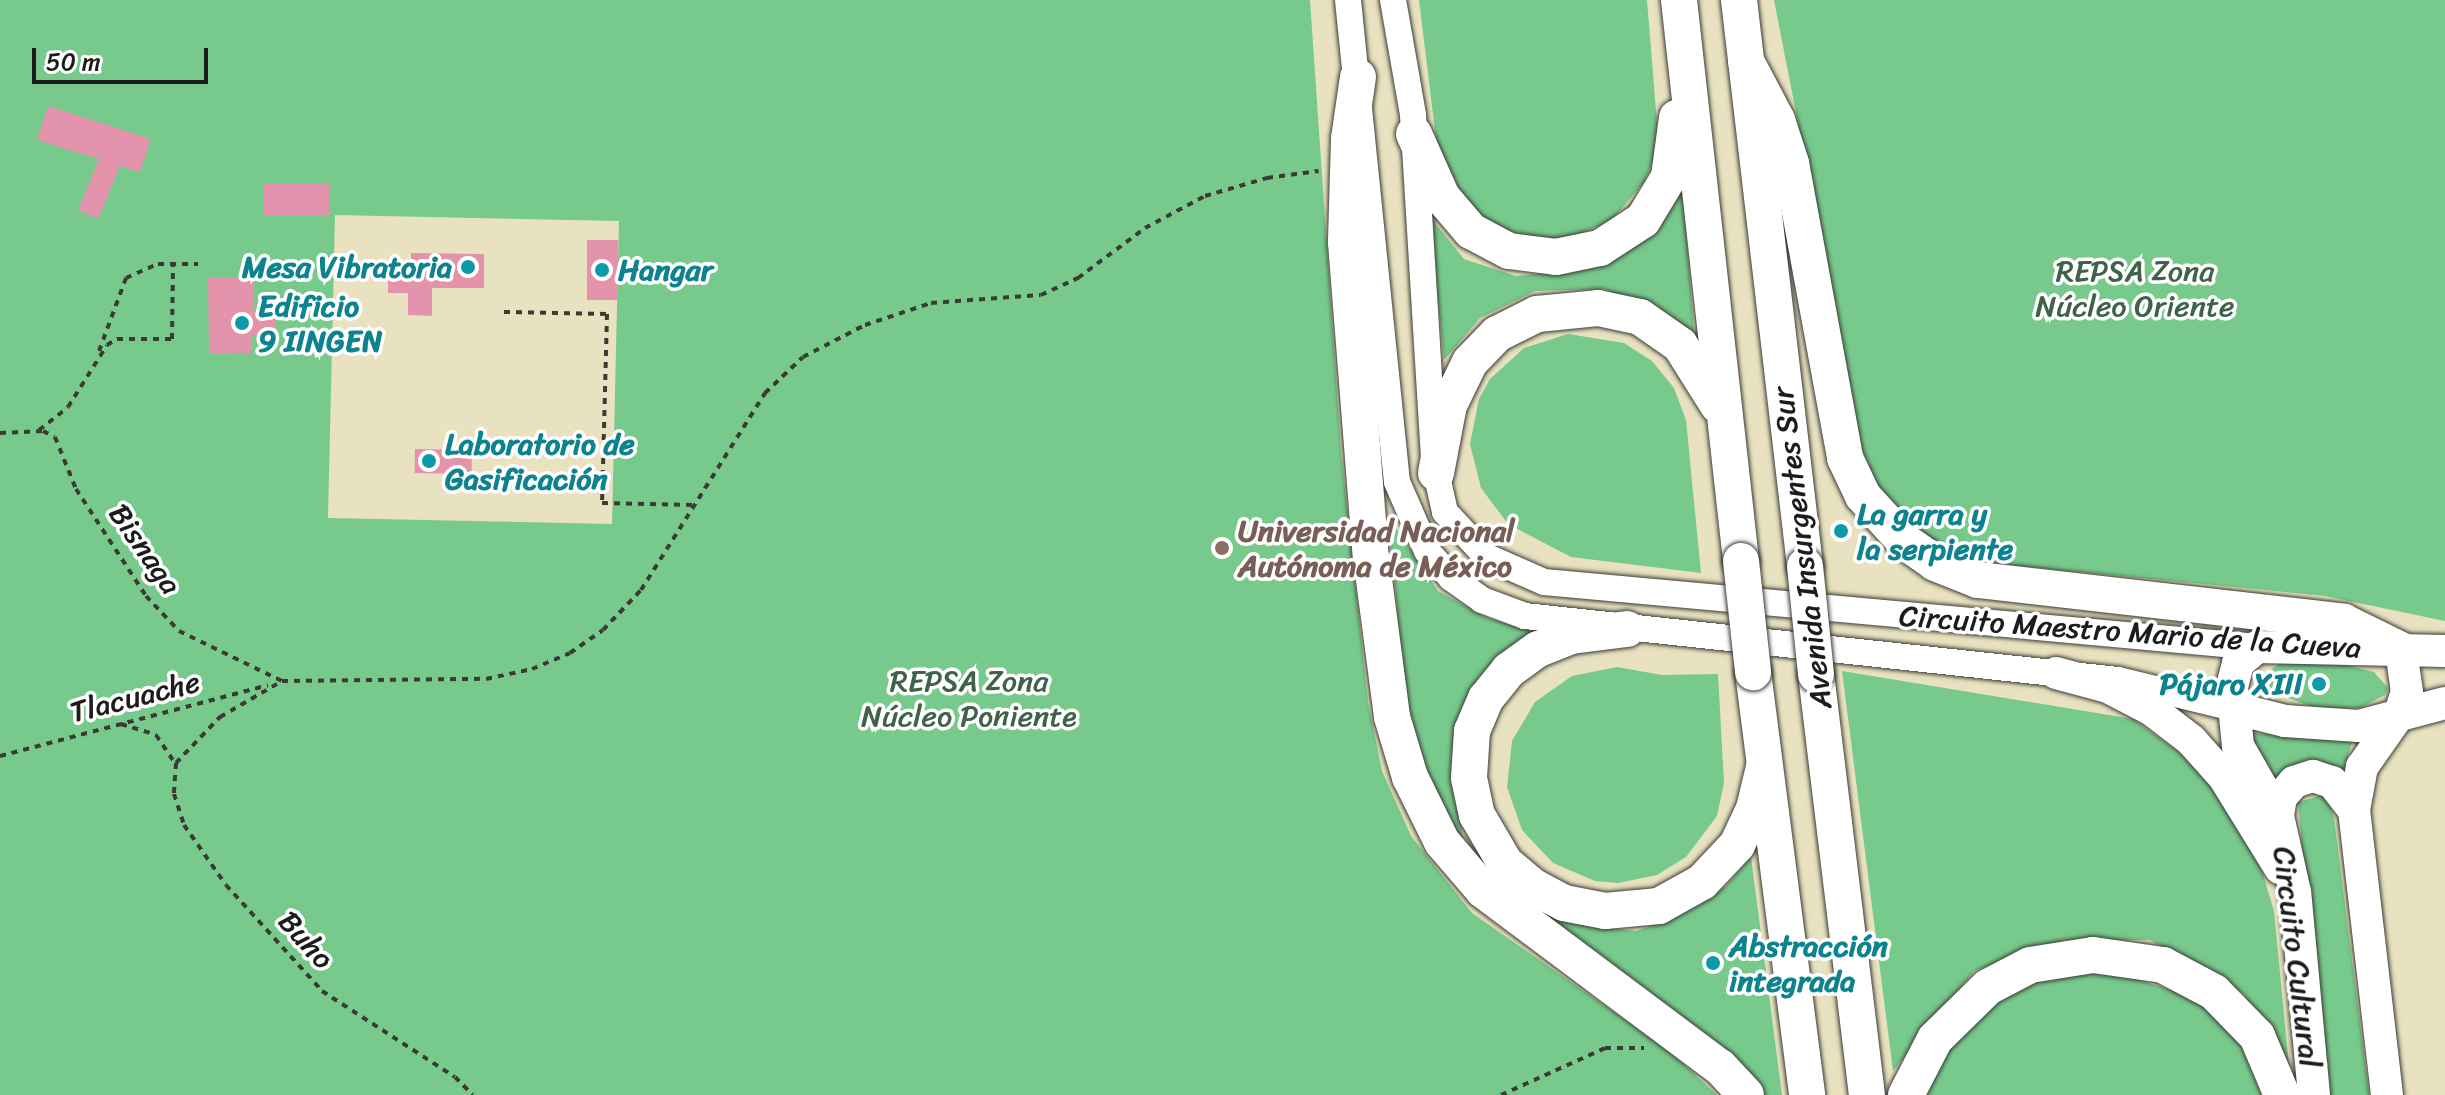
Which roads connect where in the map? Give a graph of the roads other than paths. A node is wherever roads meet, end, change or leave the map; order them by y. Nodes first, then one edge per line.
1 (1348, 0) edge
2 (1393, 0) edge
3 (1739, 0) edge
4 (1680, 4) edge
5 (1746, 61) junction
6 (1358, 77) junction
7 (1414, 134) junction
8 (1728, 440) junction
9 (1436, 473) junction
10 (1627, 629) junction
11 (2257, 647) junction
12 (2401, 650) junction
13 (2445, 651) edge
14 (2056, 673) junction
15 (2445, 703) edge
16 (2237, 709) junction
17 (2400, 713) junction
18 (1764, 767) junction
19 (2354, 810) junction
20 (2278, 816) junction
21 (2295, 892) junction
22 (1746, 1095) edge
23 (1807, 1095) edge
24 (1867, 1095) edge
25 (1906, 1095) edge
26 (2282, 1095) edge
27 (2314, 1095) edge
28 (2387, 1095) edge

1 - 6 street, Circuito Maestro Mario de la Cueva
2 - 7 street, Circuito Maestro Mario de la Cueva
3 - 5 main road, Avenida Insurgentes Sur
4 - 7 main road
4 - 8 main road, Avenida Insurgentes Sur
5 - 12 main road
5 - 24 main road, Avenida Insurgentes Sur, bridge
6 - 10 street, Circuito Maestro Mario de la Cueva
6 - 22 main road
7 - 9 street, Circuito Maestro Mario de la Cueva
8 - 9 main road
8 - 18 main road, Avenida Insurgentes Sur, bridge
9 - 11 street, Circuito Maestro Mario de la Cueva
10 - 14 street, Circuito Maestro Mario de la Cueva
10 - 18 main road
11 - 12 street, Circuito Maestro Mario de la Cueva
11 - 16 street, Circuito Cultural
12 - 13 street, Circuito Maestro Mario de la Cueva
12 - 17 street
14 - 16 street, Circuito Maestro Mario de la Cueva
14 - 21 street
15 - 17 street, Circuito Maestro Mario de la Cueva
16 - 17 street, Circuito Maestro Mario de la Cueva
16 - 20 street, Circuito Cultural
17 - 19 street
18 - 23 main road, Avenida Insurgentes Sur
19 - 20 street
19 - 28 street
20 - 21 street, Circuito Cultural
21 - 27 street, Circuito Cultural
25 - 26 main road

